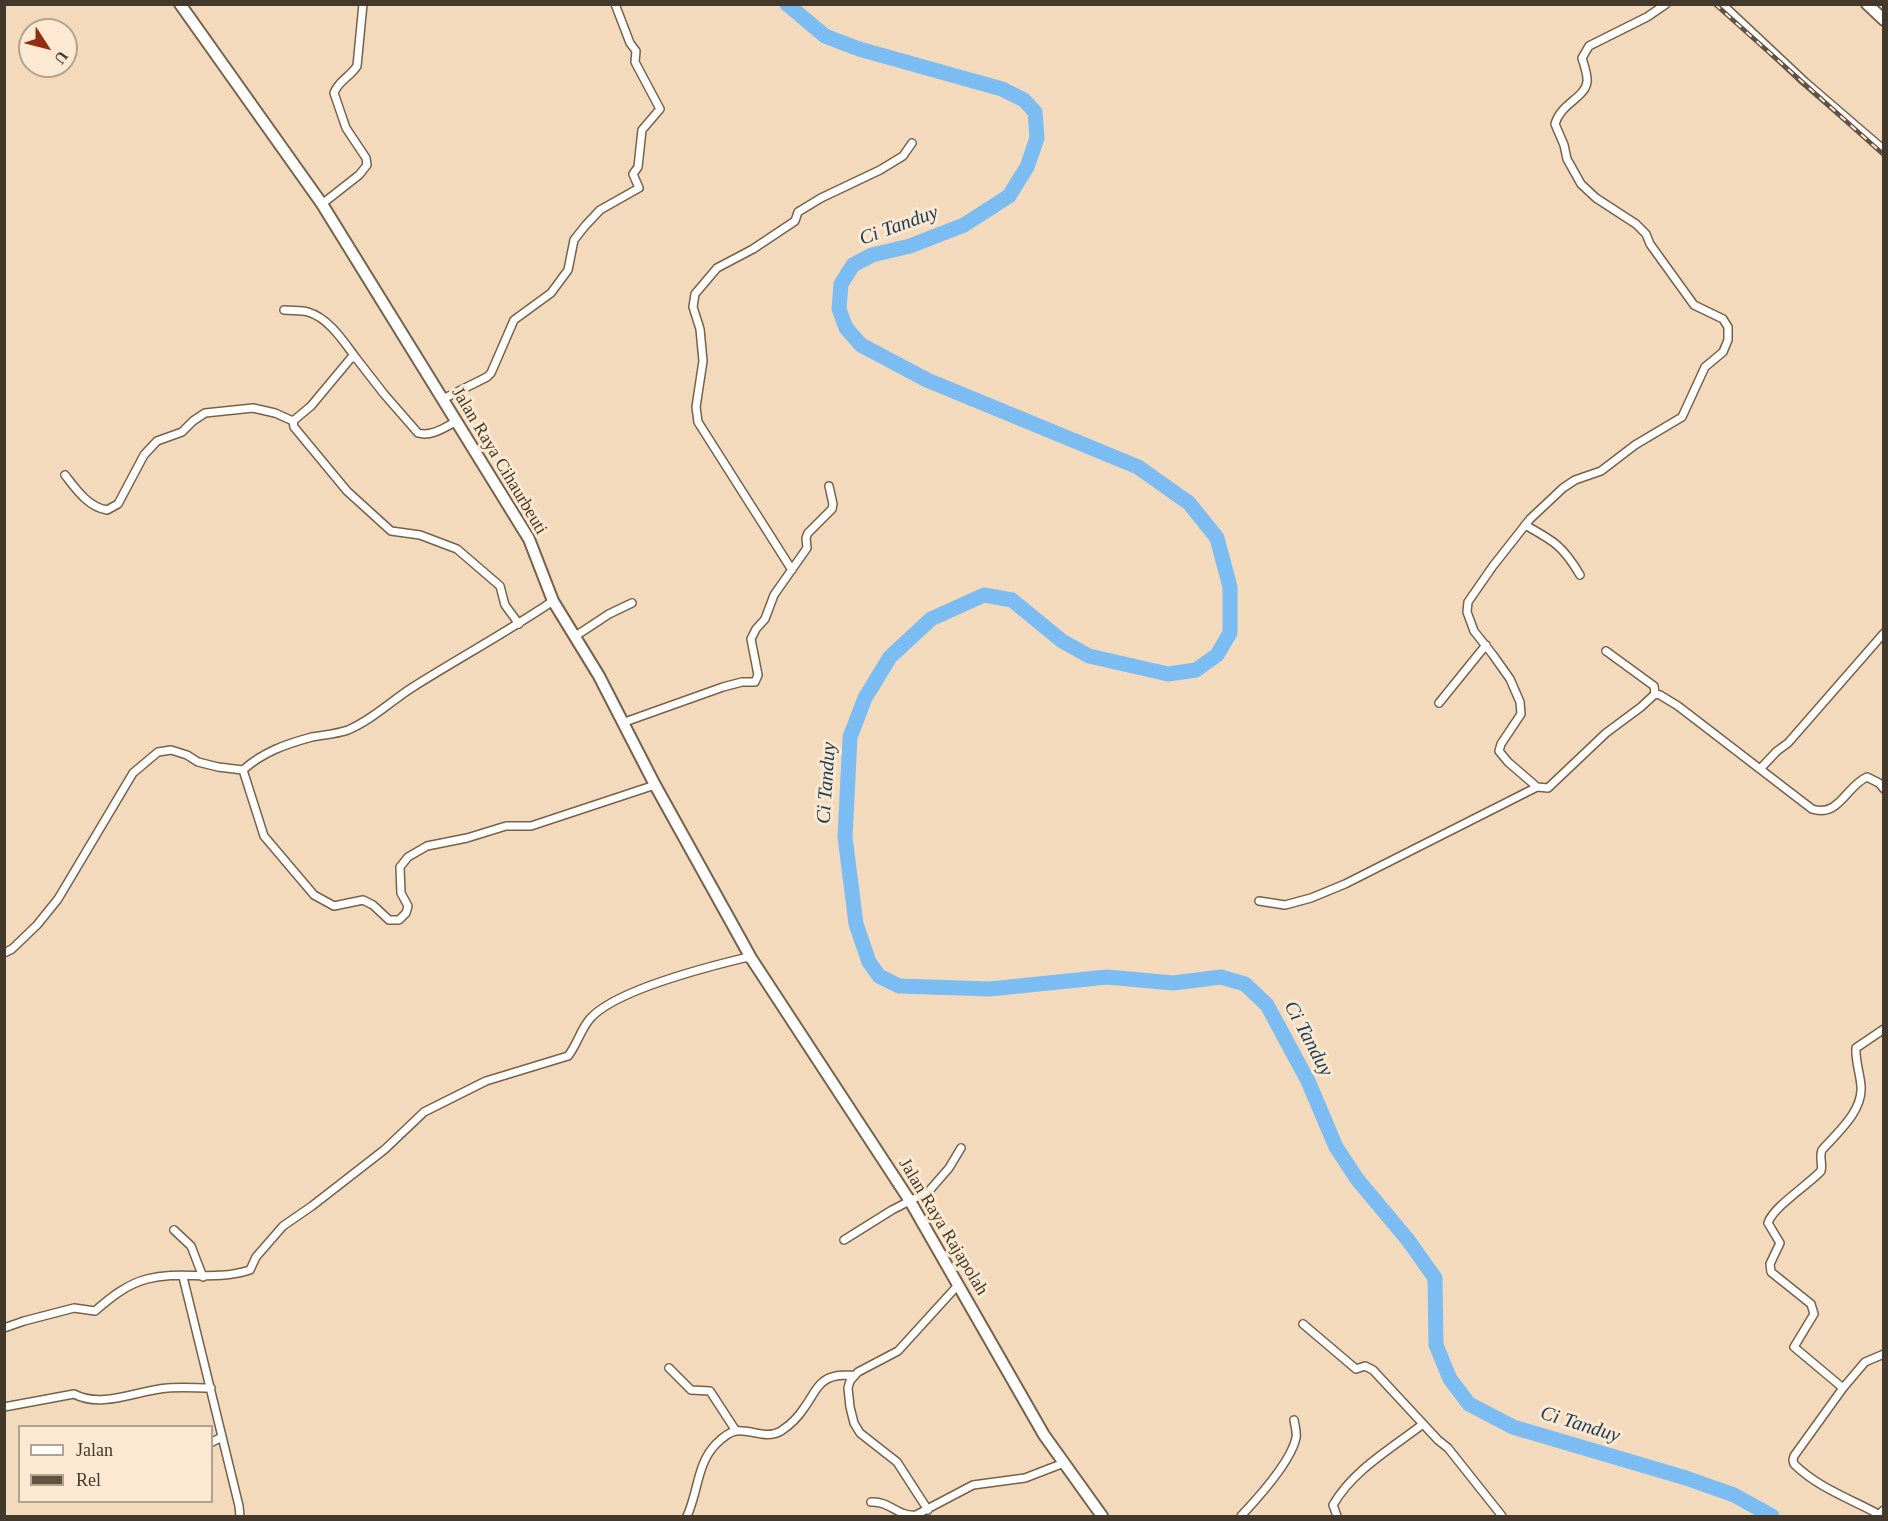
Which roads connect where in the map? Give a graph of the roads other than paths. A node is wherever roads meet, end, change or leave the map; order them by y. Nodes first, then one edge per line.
1 (180, 4) edge
2 (363, 4) edge
3 (615, 4) edge
4 (1666, 4) edge
5 (1722, 4) edge
6 (1867, 4) edge
7 (1884, 20) edge
8 (912, 143) dead end
9 (1884, 150) edge
10 (322, 204) junction
11 (284, 310) dead end
12 (356, 358) junction
13 (443, 399) junction
14 (457, 421) junction
15 (293, 422) junction
16 (65, 475) dead end
17 (829, 486) dead end
18 (1525, 525) junction
19 (792, 570) junction
20 (1580, 575) dead end
21 (552, 601) junction
22 (632, 603) dead end
23 (519, 624) junction
24 (1884, 633) edge
25 (574, 637) junction
26 (1486, 645) junction
27 (1606, 651) dead end
28 (1655, 694) junction
29 (1439, 703) dead end
30 (622, 723) junction
31 (1760, 769) junction
32 (243, 770) junction
33 (655, 785) junction
34 (1537, 787) junction
35 (1884, 789) edge
36 (1259, 901) dead end
37 (4, 953) edge
38 (751, 958) junction
39 (1884, 1029) edge
40 (961, 1148) dead end
41 (909, 1201) junction
42 (174, 1230) dead end
43 (844, 1240) dead end
44 (183, 1277) junction
45 (203, 1277) junction
46 (958, 1284) junction
47 (1303, 1324) dead end
48 (4, 1328) edge
49 (1884, 1354) edge
50 (669, 1368) dead end
51 (854, 1375) junction
52 (211, 1388) junction
53 (1843, 1388) junction
54 (4, 1407) edge
55 (1294, 1420) dead end
56 (1423, 1424) junction
57 (736, 1431) junction
58 (222, 1437) junction
59 (213, 1442) edge
60 (1064, 1463) junction
61 (871, 1502) dead end
62 (928, 1510) junction
63 (1881, 1514) edge
64 (240, 1516) edge
65 (687, 1516) edge
66 (1102, 1516) edge
67 (1241, 1516) edge
68 (1337, 1516) edge
69 (1502, 1516) edge

1 - 10 highway, Jalan Raya Cihaurbeuti
2 - 10 street
3 - 13 street
4 - 18 street
5 - 9 street
6 - 7 highway
8 - 19 street
10 - 13 highway, Jalan Raya Cihaurbeuti
11 - 12 street
12 - 14 street
12 - 15 street
13 - 14 highway, Jalan Raya Cihaurbeuti
14 - 21 highway, Jalan Raya Cihaurbeuti
15 - 16 street
15 - 23 street
17 - 19 street
18 - 20 street
18 - 26 street
19 - 30 street
21 - 23 street
21 - 25 highway, Jalan Raya Cihaurbeuti
22 - 25 street
23 - 32 street
24 - 31 street
25 - 30 highway, Jalan Raya Cihaurbeuti
26 - 29 street
26 - 34 street
27 - 28 street
28 - 31 street
28 - 34 street
30 - 33 highway, Jalan Raya Cihaurbeuti
31 - 35 street
32 - 33 street
32 - 37 street
33 - 38 highway, Jalan Raya Cihaurbeuti
34 - 36 street
38 - 41 highway, Jalan Raya Rajapolah
38 - 45 street
39 - 53 street
40 - 41 street
41 - 43 street
41 - 46 highway, Jalan Raya Rajapolah
42 - 45 street
44 - 45 street
44 - 48 street
44 - 52 street
46 - 51 street
46 - 60 highway, Jalan Raya Rajapolah
47 - 56 street
49 - 53 street
50 - 57 street
51 - 57 street
51 - 62 street
52 - 54 street
52 - 58 street
53 - 63 street
55 - 67 street
56 - 68 street
56 - 69 street
57 - 65 street
58 - 59 street
58 - 64 street
60 - 62 street
60 - 66 highway, Jalan Raya Rajapolah
61 - 62 street

